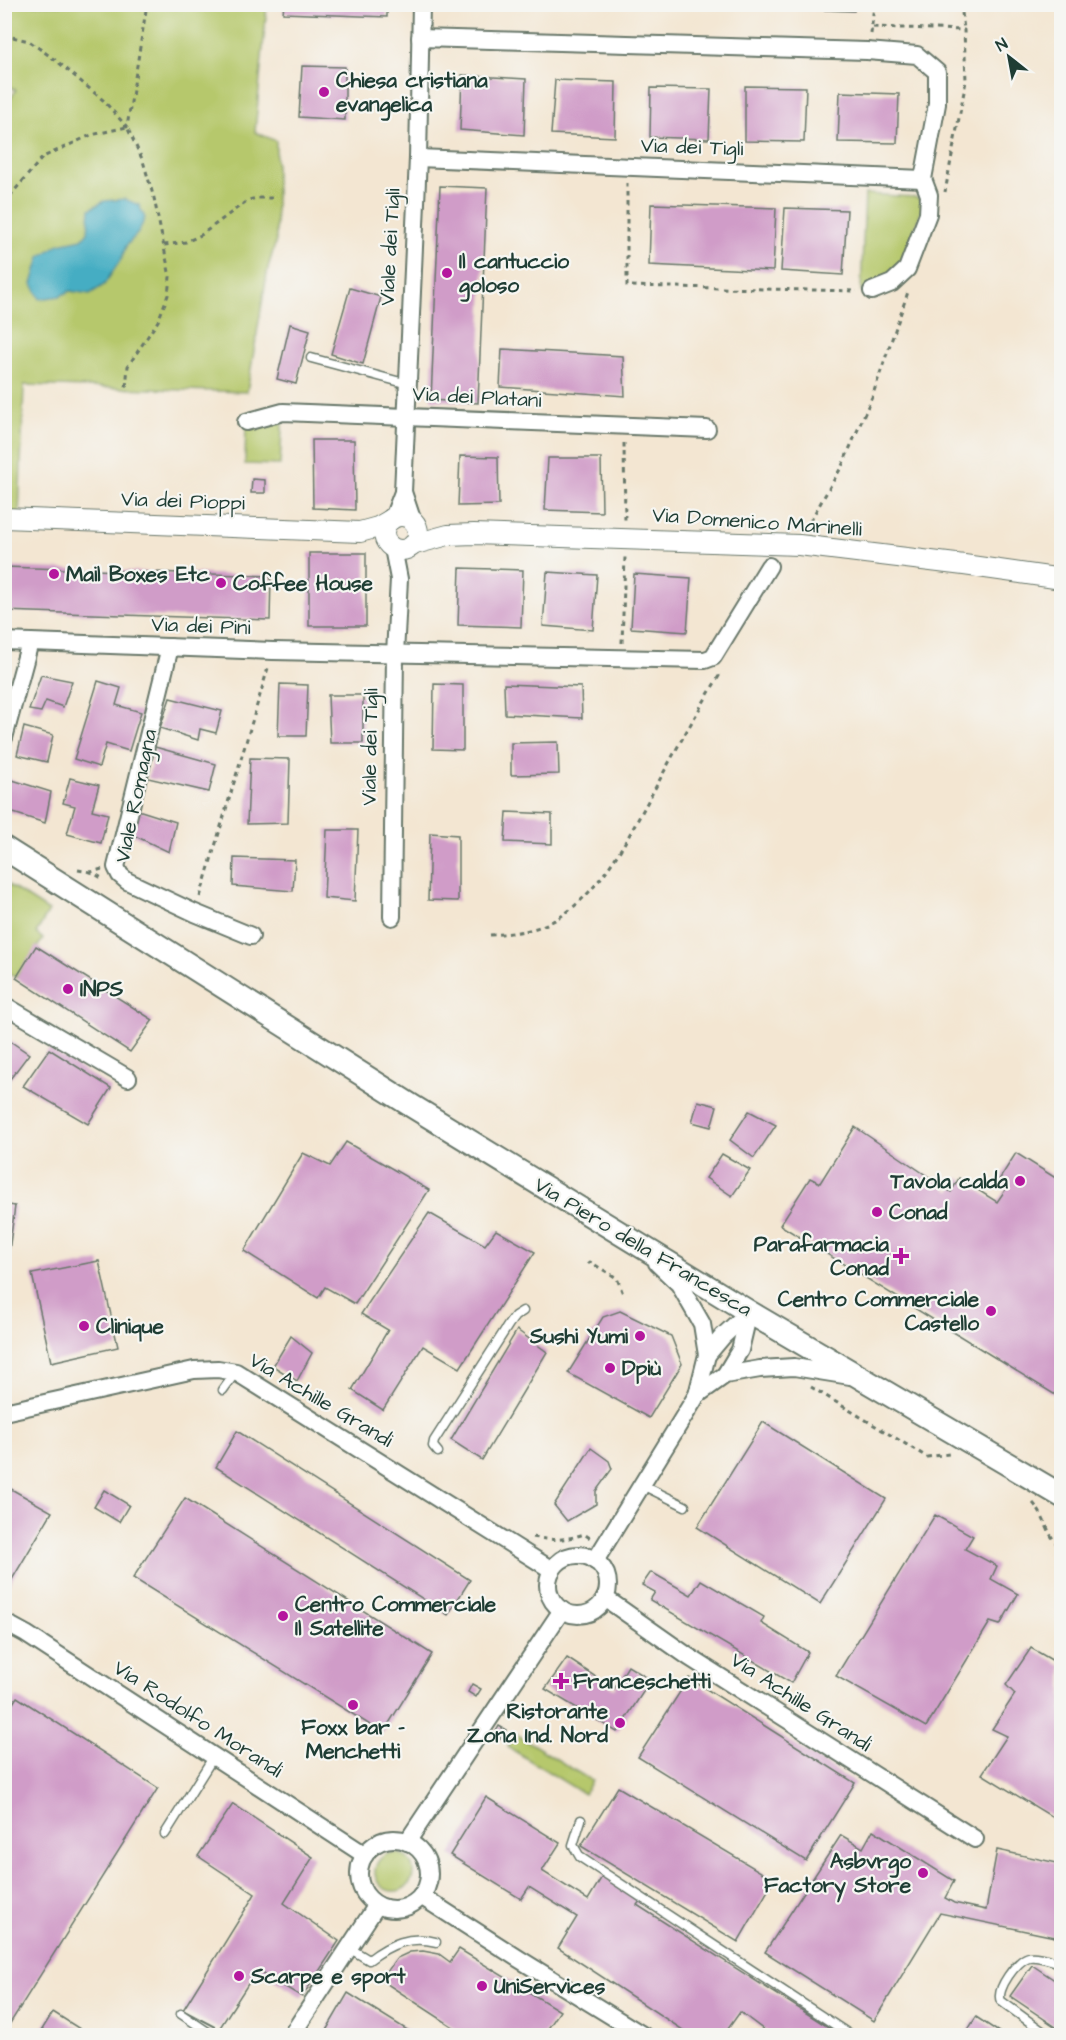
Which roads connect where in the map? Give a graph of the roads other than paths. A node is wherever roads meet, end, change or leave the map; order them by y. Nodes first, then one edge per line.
1 (421, 4) edge
2 (420, 38) junction
3 (418, 158) junction
4 (923, 179) junction
5 (872, 291) road end
6 (311, 358) dead end
7 (408, 384) junction
8 (406, 417) junction
9 (246, 422) dead end
10 (707, 429) dead end
11 (4, 518) edge
12 (403, 520) junction
13 (360, 532) junction
14 (448, 535) junction
15 (401, 546) junction
16 (769, 566) dead end
17 (1062, 579) edge
18 (4, 641) edge
19 (30, 642) junction
20 (170, 647) junction
21 (395, 654) junction
22 (4, 738) edge
23 (4, 848) edge
24 (392, 917) dead end
25 (251, 936) dead end
26 (4, 1005) edge
27 (128, 1078) dead end
28 (639, 1244) junction
29 (523, 1311) dead end
30 (748, 1312) junction
31 (707, 1355) junction
32 (236, 1372) junction
33 (725, 1375) junction
34 (864, 1378) junction
35 (223, 1390) dead end
36 (697, 1395) junction
37 (4, 1412) edge
38 (438, 1452) dead end
39 (642, 1485) junction
40 (1062, 1496) edge
41 (685, 1506) dead end
42 (596, 1561) junction
43 (552, 1570) junction
44 (605, 1598) junction
45 (562, 1610) junction
46 (4, 1622) edge
47 (214, 1756) junction
48 (581, 1820) dead end
49 (165, 1834) dead end
50 (975, 1839) dead end
51 (407, 1842) junction
52 (365, 1854) junction
53 (421, 1896) junction
54 (377, 1905) junction
55 (436, 1942) dead end
56 (349, 1948) junction
57 (1062, 1963) edge
58 (181, 2014) dead end
59 (214, 2036) edge
60 (291, 2036) edge
61 (645, 2036) edge
62 (852, 2036) edge
63 (1049, 2036) edge

1 - 2 street, Viale dei Tigli
2 - 3 street, Viale dei Tigli
2 - 4 street
3 - 4 street, Via dei Tigli
3 - 7 street, Viale dei Tigli
4 - 5 street
6 - 7 lane
7 - 8 street, Viale dei Tigli
8 - 9 street, Via dei Platani
8 - 10 street, Via dei Platani
8 - 12 street, Viale dei Tigli
11 - 13 street, Via dei Pioppi
12 - 13 street, Via dei Pioppi
12 - 14 street, Via Domenico Marinelli
12 - 15 street, Viale dei Tigli
12 - 15 street, Viale dei Tigli
13 - 15 street, Via dei Pioppi
14 - 15 street, Via Domenico Marinelli
14 - 17 street, Via Domenico Marinelli
15 - 21 street, Viale dei Tigli
16 - 21 street
18 - 19 street, Via dei Pini
19 - 20 street, Via dei Pini
19 - 22 street
20 - 21 street, Via dei Pini
20 - 25 street, Viale Romagna
21 - 24 street, Viale dei Tigli
23 - 28 main road, Via Piero della Francesca
26 - 27 street
28 - 30 main road, Via Piero della Francesca
28 - 31 street
29 - 38 lane
30 - 31 street
30 - 33 street
30 - 34 main road, Via Piero della Francesca
31 - 36 street
32 - 35 lane
32 - 37 street, Via Achille Grandi
32 - 43 street, Via Achille Grandi
33 - 34 street
33 - 36 street
34 - 40 main road, Via Piero della Francesca
36 - 39 street
39 - 41 lane
39 - 42 street
42 - 43 street
42 - 44 street
43 - 45 street
44 - 45 street
44 - 50 street, Via Achille Grandi
45 - 51 street
46 - 47 street, Via Rodolfo Morandi
47 - 49 lane
47 - 52 street, Via Rodolfo Morandi
48 - 62 lane
51 - 52 street
51 - 53 street
52 - 54 street
53 - 54 street
53 - 61 street
54 - 56 street
55 - 56 lane
56 - 60 street
57 - 63 lane
58 - 59 lane

